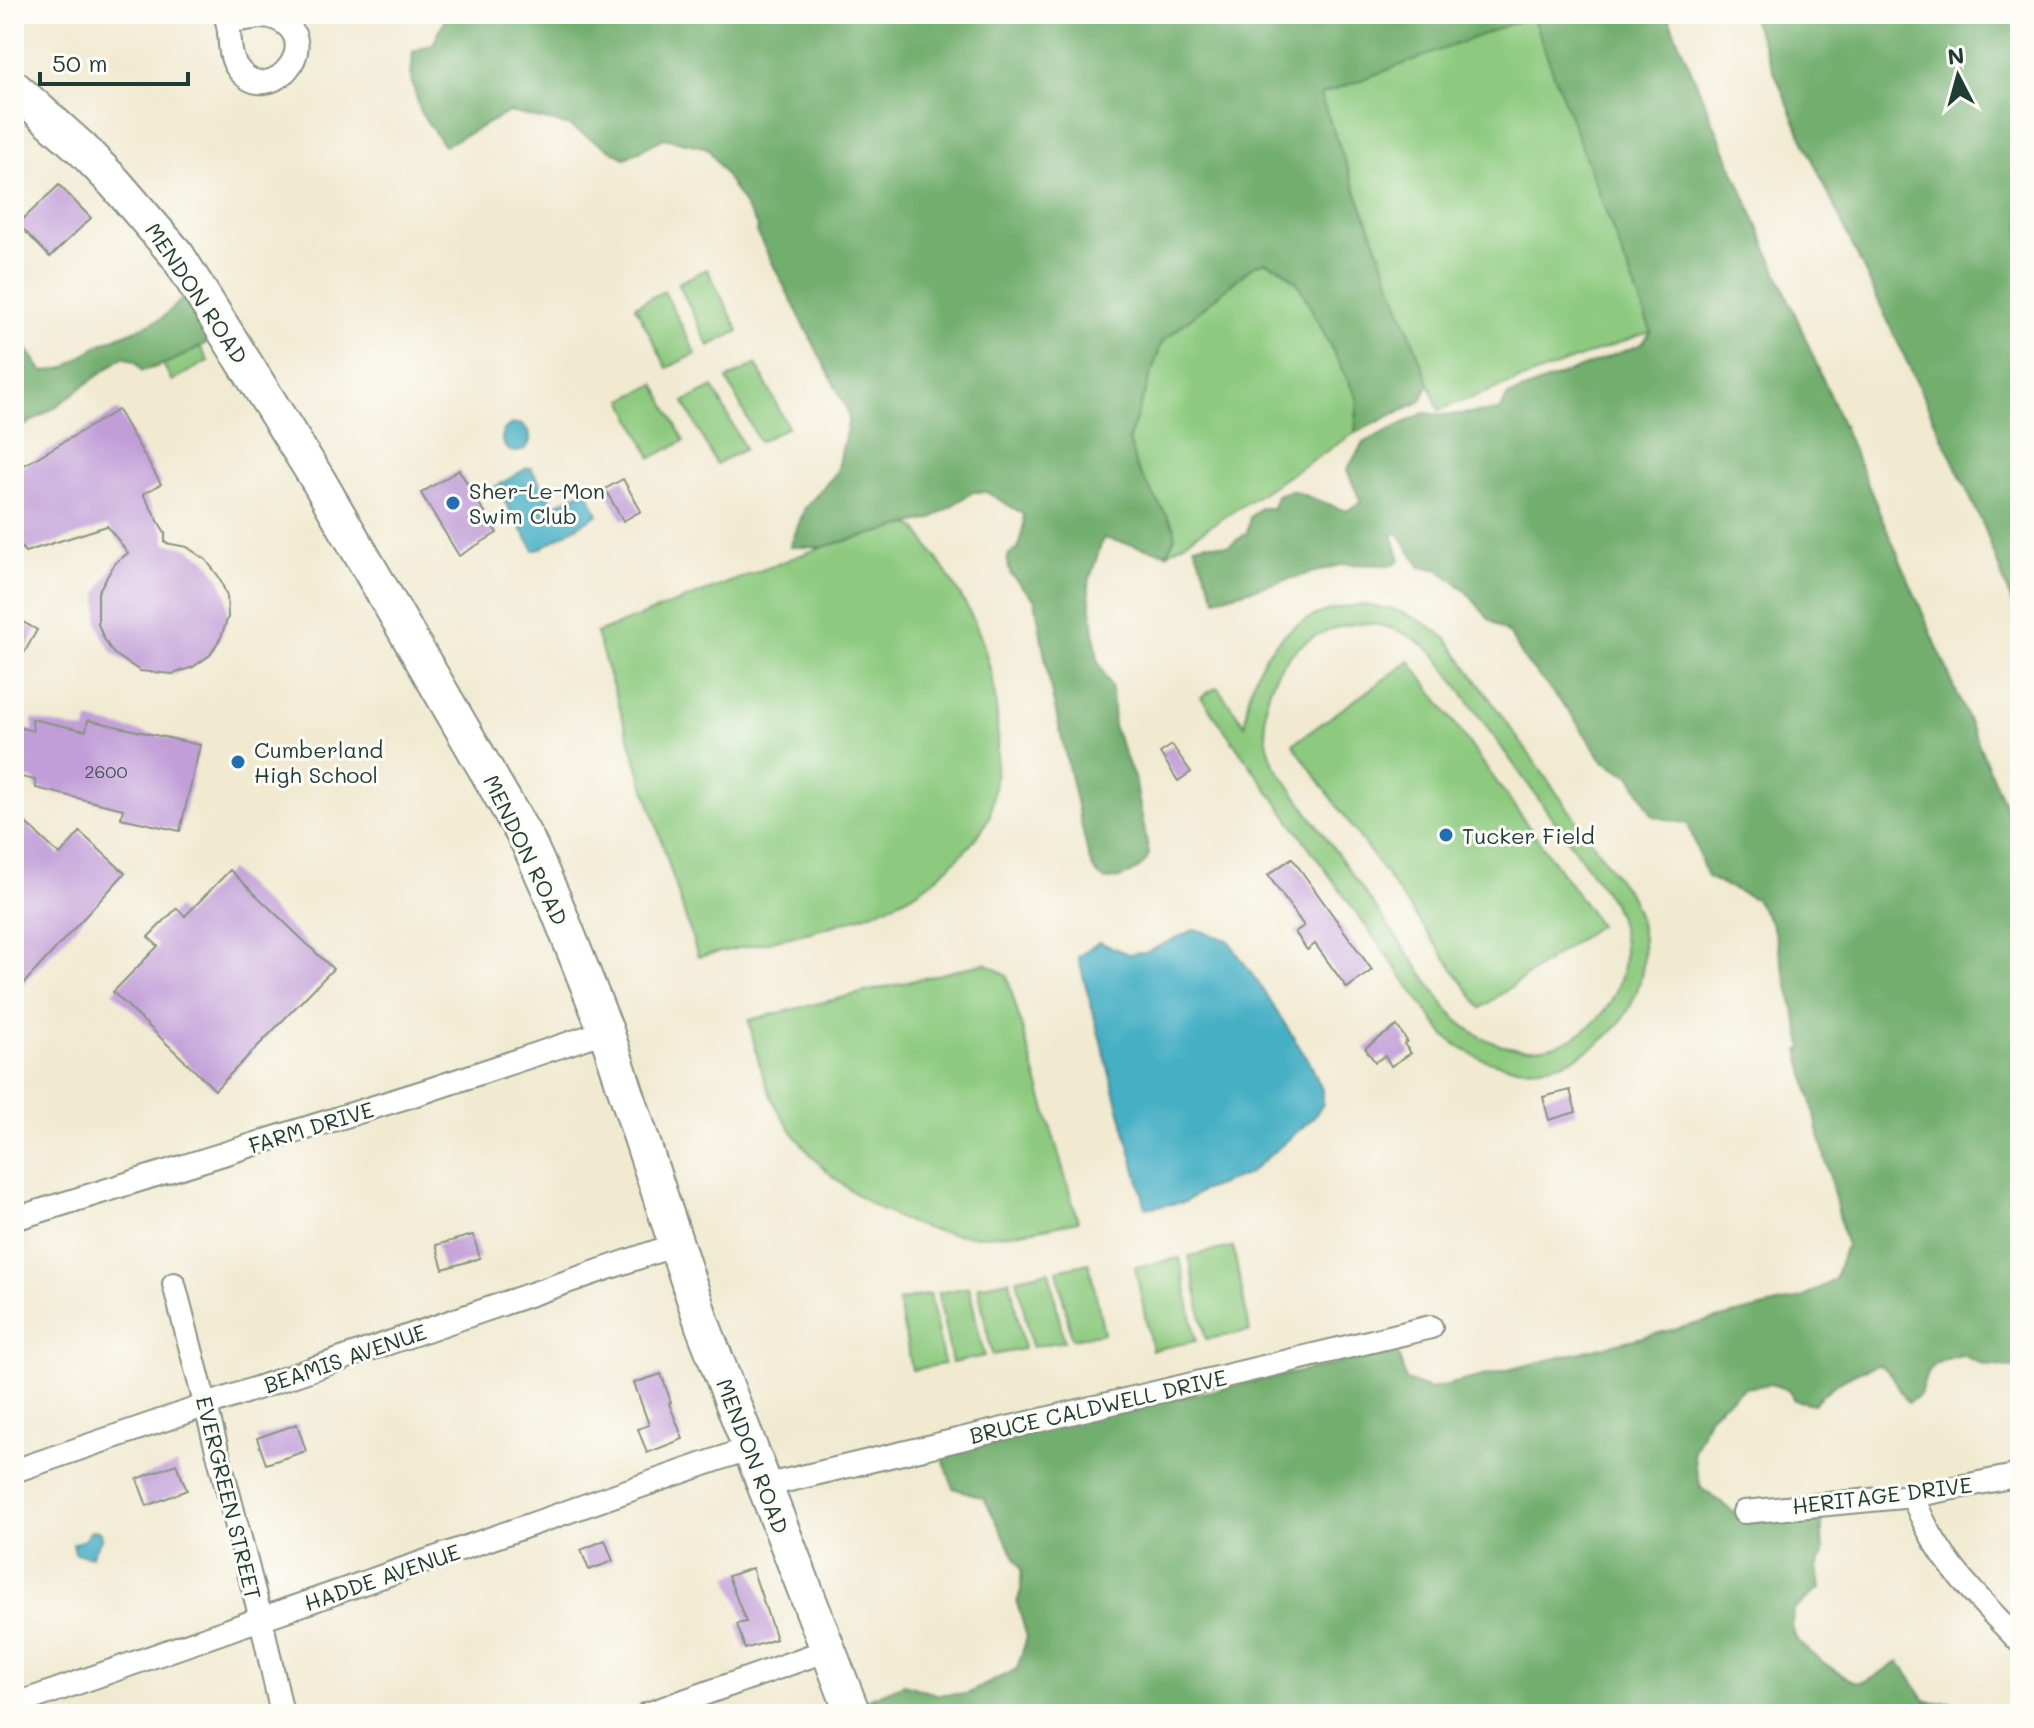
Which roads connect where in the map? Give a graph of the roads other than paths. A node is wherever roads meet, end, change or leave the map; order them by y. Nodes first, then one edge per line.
1 (14, 88) edge
2 (606, 1031) junction
3 (14, 1219) edge
4 (675, 1245) junction
5 (174, 1284) dead end
6 (1431, 1327) dead end
7 (206, 1406) junction
8 (750, 1448) junction
9 (14, 1471) edge
10 (2020, 1475) edge
11 (764, 1486) junction
12 (1913, 1496) junction
13 (1744, 1512) dead end
14 (261, 1619) junction
15 (2020, 1642) edge
16 (828, 1650) junction
17 (14, 1705) edge
18 (282, 1714) edge
19 (647, 1714) edge
20 (853, 1714) edge

1 - 2 main road, MENDON ROAD
2 - 3 street, FARM DRIVE
2 - 4 main road, MENDON ROAD
4 - 7 street, BEAMIS AVENUE
4 - 8 main road, MENDON ROAD
5 - 7 street, EVERGREEN STREET
6 - 11 street, BRUCE CALDWELL DRIVE
7 - 9 street, BEAMIS AVENUE
7 - 14 street, EVERGREEN STREET
8 - 11 main road, MENDON ROAD
8 - 14 street, HADDE AVENUE
10 - 12 street, HERITAGE DRIVE
11 - 16 main road, MENDON ROAD
12 - 13 street, HERITAGE DRIVE
12 - 15 street
14 - 17 street, HADDE AVENUE
14 - 18 street, EVERGREEN STREET
16 - 19 street
16 - 20 main road, MENDON ROAD

